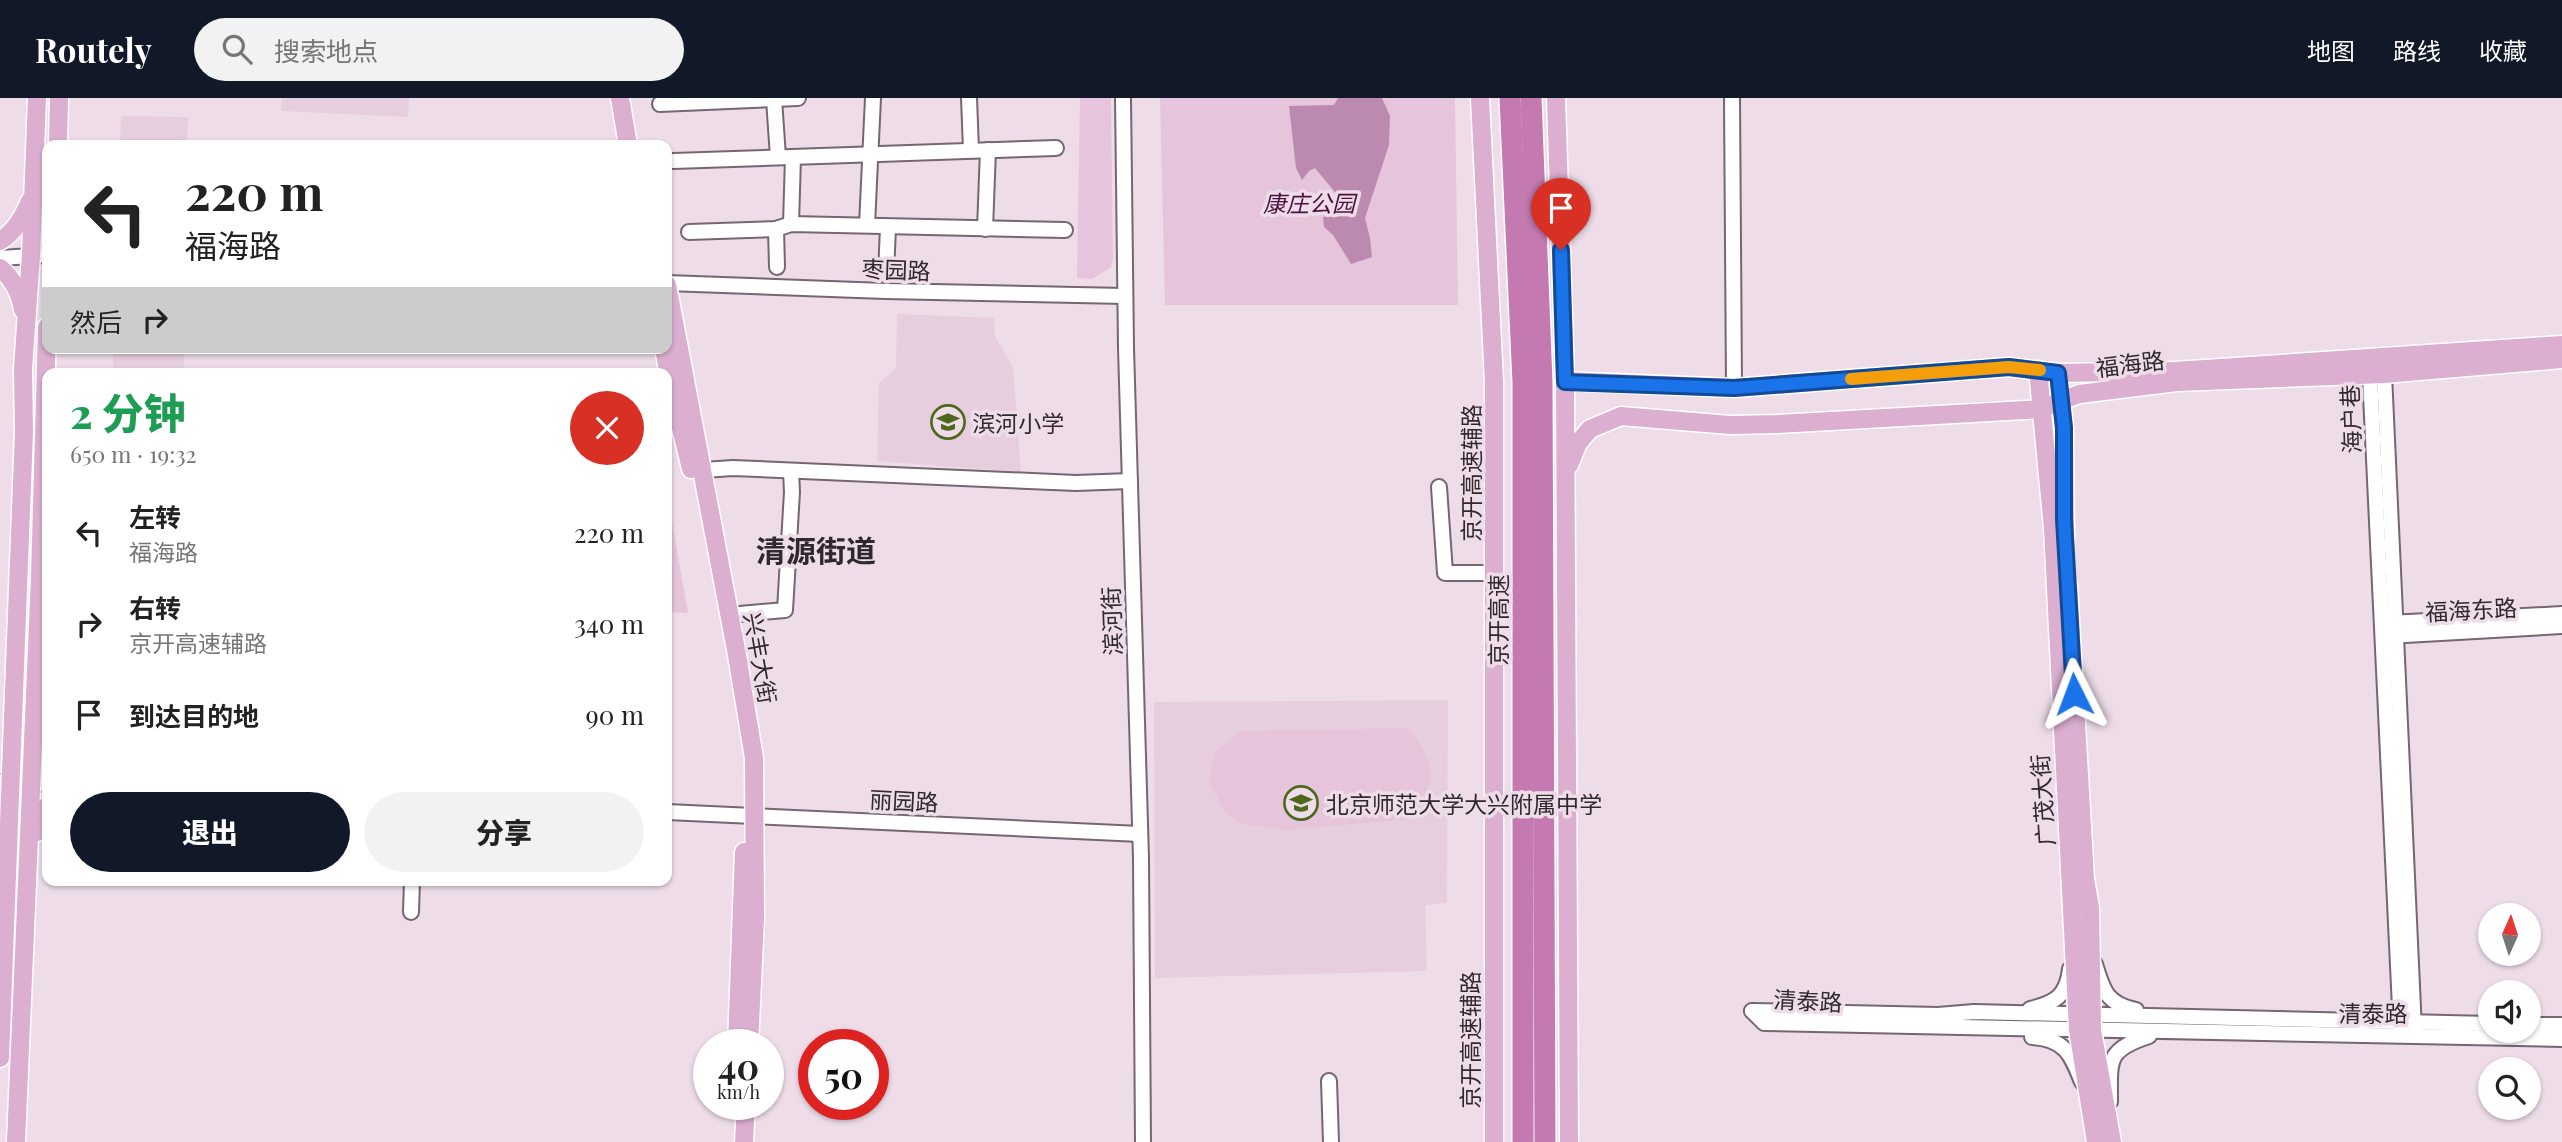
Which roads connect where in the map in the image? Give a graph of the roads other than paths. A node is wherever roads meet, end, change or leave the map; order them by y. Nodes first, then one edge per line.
1 (37, 98) edge
2 (59, 98) edge
3 (620, 98) edge
4 (630, 98) edge
5 (798, 98) edge
6 (873, 98) edge
7 (969, 98) edge
8 (1122, 98) edge
9 (1480, 98) edge
10 (1510, 98) edge
11 (1531, 98) edge
12 (1556, 98) edge
13 (1732, 98) edge
14 (754, 99) edge
15 (774, 99) edge
16 (660, 104) dead end
17 (58, 140) edge
18 (627, 140) edge
19 (636, 140) edge
20 (1056, 148) dead end
21 (971, 150) junction
22 (988, 150) junction
23 (871, 154) junction
24 (785, 157) junction
25 (673, 161) dead end
26 (33, 195) junction
27 (791, 224) junction
28 (867, 225) junction
29 (888, 227) junction
30 (776, 229) junction
31 (985, 229) junction
32 (1065, 230) dead end
33 (689, 232) dead end
34 (0, 241) edge
35 (39, 255) edge
36 (0, 258) edge
37 (777, 267) dead end
38 (0, 268) edge
39 (886, 275) dead end
40 (672, 284) edge
41 (1125, 296) junction
42 (672, 310) edge
43 (25, 324) junction
44 (2562, 345) edge
45 (2377, 356) junction
46 (2562, 359) edge
47 (2038, 370) junction
48 (2058, 373) junction
49 (2377, 374) junction
50 (1565, 382) junction
51 (1734, 388) junction
52 (672, 390) edge
53 (2061, 403) junction
54 (2041, 409) junction
55 (703, 470) junction
56 (791, 471) junction
57 (1566, 471) junction
58 (1130, 481) junction
59 (1439, 487) dead end
60 (1494, 573) junction
61 (42, 610) edge
62 (2562, 614) edge
63 (729, 615) junction
64 (2562, 626) edge
65 (2389, 629) junction
66 (14, 687) junction
67 (34, 715) junction
68 (42, 737) edge
69 (0, 745) edge
70 (5, 782) edge
71 (40, 784) edge
72 (672, 812) edge
73 (42, 816) edge
74 (750, 816) junction
75 (0, 826) edge
76 (1133, 834) junction
77 (8, 851) junction
78 (29, 862) junction
79 (412, 886) edge
80 (411, 912) dead end
81 (2074, 933) junction
82 (2090, 948) junction
83 (2009, 1013) junction
84 (2175, 1018) junction
85 (2085, 1023) junction
86 (2478, 1025) edge
87 (2541, 1025) edge
88 (2562, 1025) edge
89 (1986, 1028) junction
90 (2408, 1028) junction
91 (738, 1029) edge
92 (750, 1029) edge
93 (2161, 1032) junction
94 (2562, 1038) edge
95 (0, 1058) edge
96 (1329, 1081) dead end
97 (2088, 1096) junction
98 (734, 1120) edge
99 (745, 1120) edge
100 (2106, 1140) edge
101 (16, 1142) edge
102 (733, 1142) edge
103 (744, 1142) edge
104 (1143, 1142) edge
105 (1331, 1142) edge
106 (1494, 1142) edge
107 (1523, 1142) edge
108 (1545, 1142) edge
109 (1569, 1142) edge

1 - 26 main road
2 - 17 main road
3 - 18 main road
4 - 19 main road
5 - 15 street
6 - 23 street
7 - 21 street
8 - 41 street, 滨河街
9 - 60 main road, 京开高速辅路
10 - 107 highway, 京开高速
11 - 108 highway, 京开高速
12 - 50 main road
13 - 51 street
14 - 15 street
14 - 16 street
15 - 24 street
20 - 22 street
21 - 22 street
21 - 23 street
22 - 31 street
23 - 24 street
23 - 28 street
24 - 25 street
24 - 27 street
26 - 34 main road
26 - 35 main road
27 - 28 street
27 - 30 street
28 - 29 street
29 - 31 street
29 - 39 street
30 - 33 street
30 - 37 street
31 - 32 street
35 - 36 street
35 - 43 main road
38 - 43 main road
40 - 41 street, 枣园路
41 - 58 street, 滨河街
42 - 55 main road, 兴丰大街
43 - 66 main road
44 - 45 main road, 福海路
45 - 48 main road, 福海路
45 - 49 street, 海户巷
46 - 49 main road, 福海路
47 - 48 main road, 福海路
47 - 51 main road, 福海路
47 - 54 main road, 广茂大街
48 - 53 main road, 广茂大街
49 - 53 main road, 福海路
49 - 65 street, 海户巷
50 - 51 main road, 福海路
50 - 57 main road
52 - 74 main road, 兴丰大街
53 - 54 main road, 福海路
53 - 82 main road, 广茂大街
54 - 57 main road, 福海路
54 - 81 main road, 广茂大街
55 - 56 street
55 - 63 main road, 兴丰大街
56 - 58 street
56 - 63 street
57 - 109 main road
58 - 76 street, 滨河街
59 - 60 street
60 - 106 main road, 京开高速辅路
61 - 67 main road
62 - 65 street, 福海东路
63 - 74 main road, 兴丰大街
64 - 65 street, 福海东路
65 - 90 street, 海户巷
66 - 69 main road
66 - 70 main road
67 - 68 main road
67 - 71 main road
70 - 71 street
70 - 77 main road
71 - 78 main road
72 - 74 street, 丽园路
73 - 78 main road
74 - 76 street, 丽园路
74 - 91 main road, 兴丰大街
74 - 92 main road, 兴丰大街
75 - 77 main road
76 - 104 street, 滨河街
77 - 95 main road
78 - 101 main road
79 - 80 street
81 - 83 street
81 - 85 main road, 广茂大街
82 - 84 street
82 - 85 main road, 广茂大街
83 - 85 street, 清泰路
83 - 89 street, 清泰路
84 - 85 street, 清泰路
84 - 90 street, 清泰路
85 - 89 street, 清泰路
85 - 93 street, 清泰路
85 - 97 main road, 广茂大街
85 - 100 main road, 广茂大街
86 - 90 street, 清泰路
87 - 88 street
89 - 97 street
90 - 93 street, 清泰路
90 - 94 street, 清泰路
93 - 100 street
96 - 105 street
97 - 100 main road, 广茂大街
98 - 102 main road
99 - 103 main road

